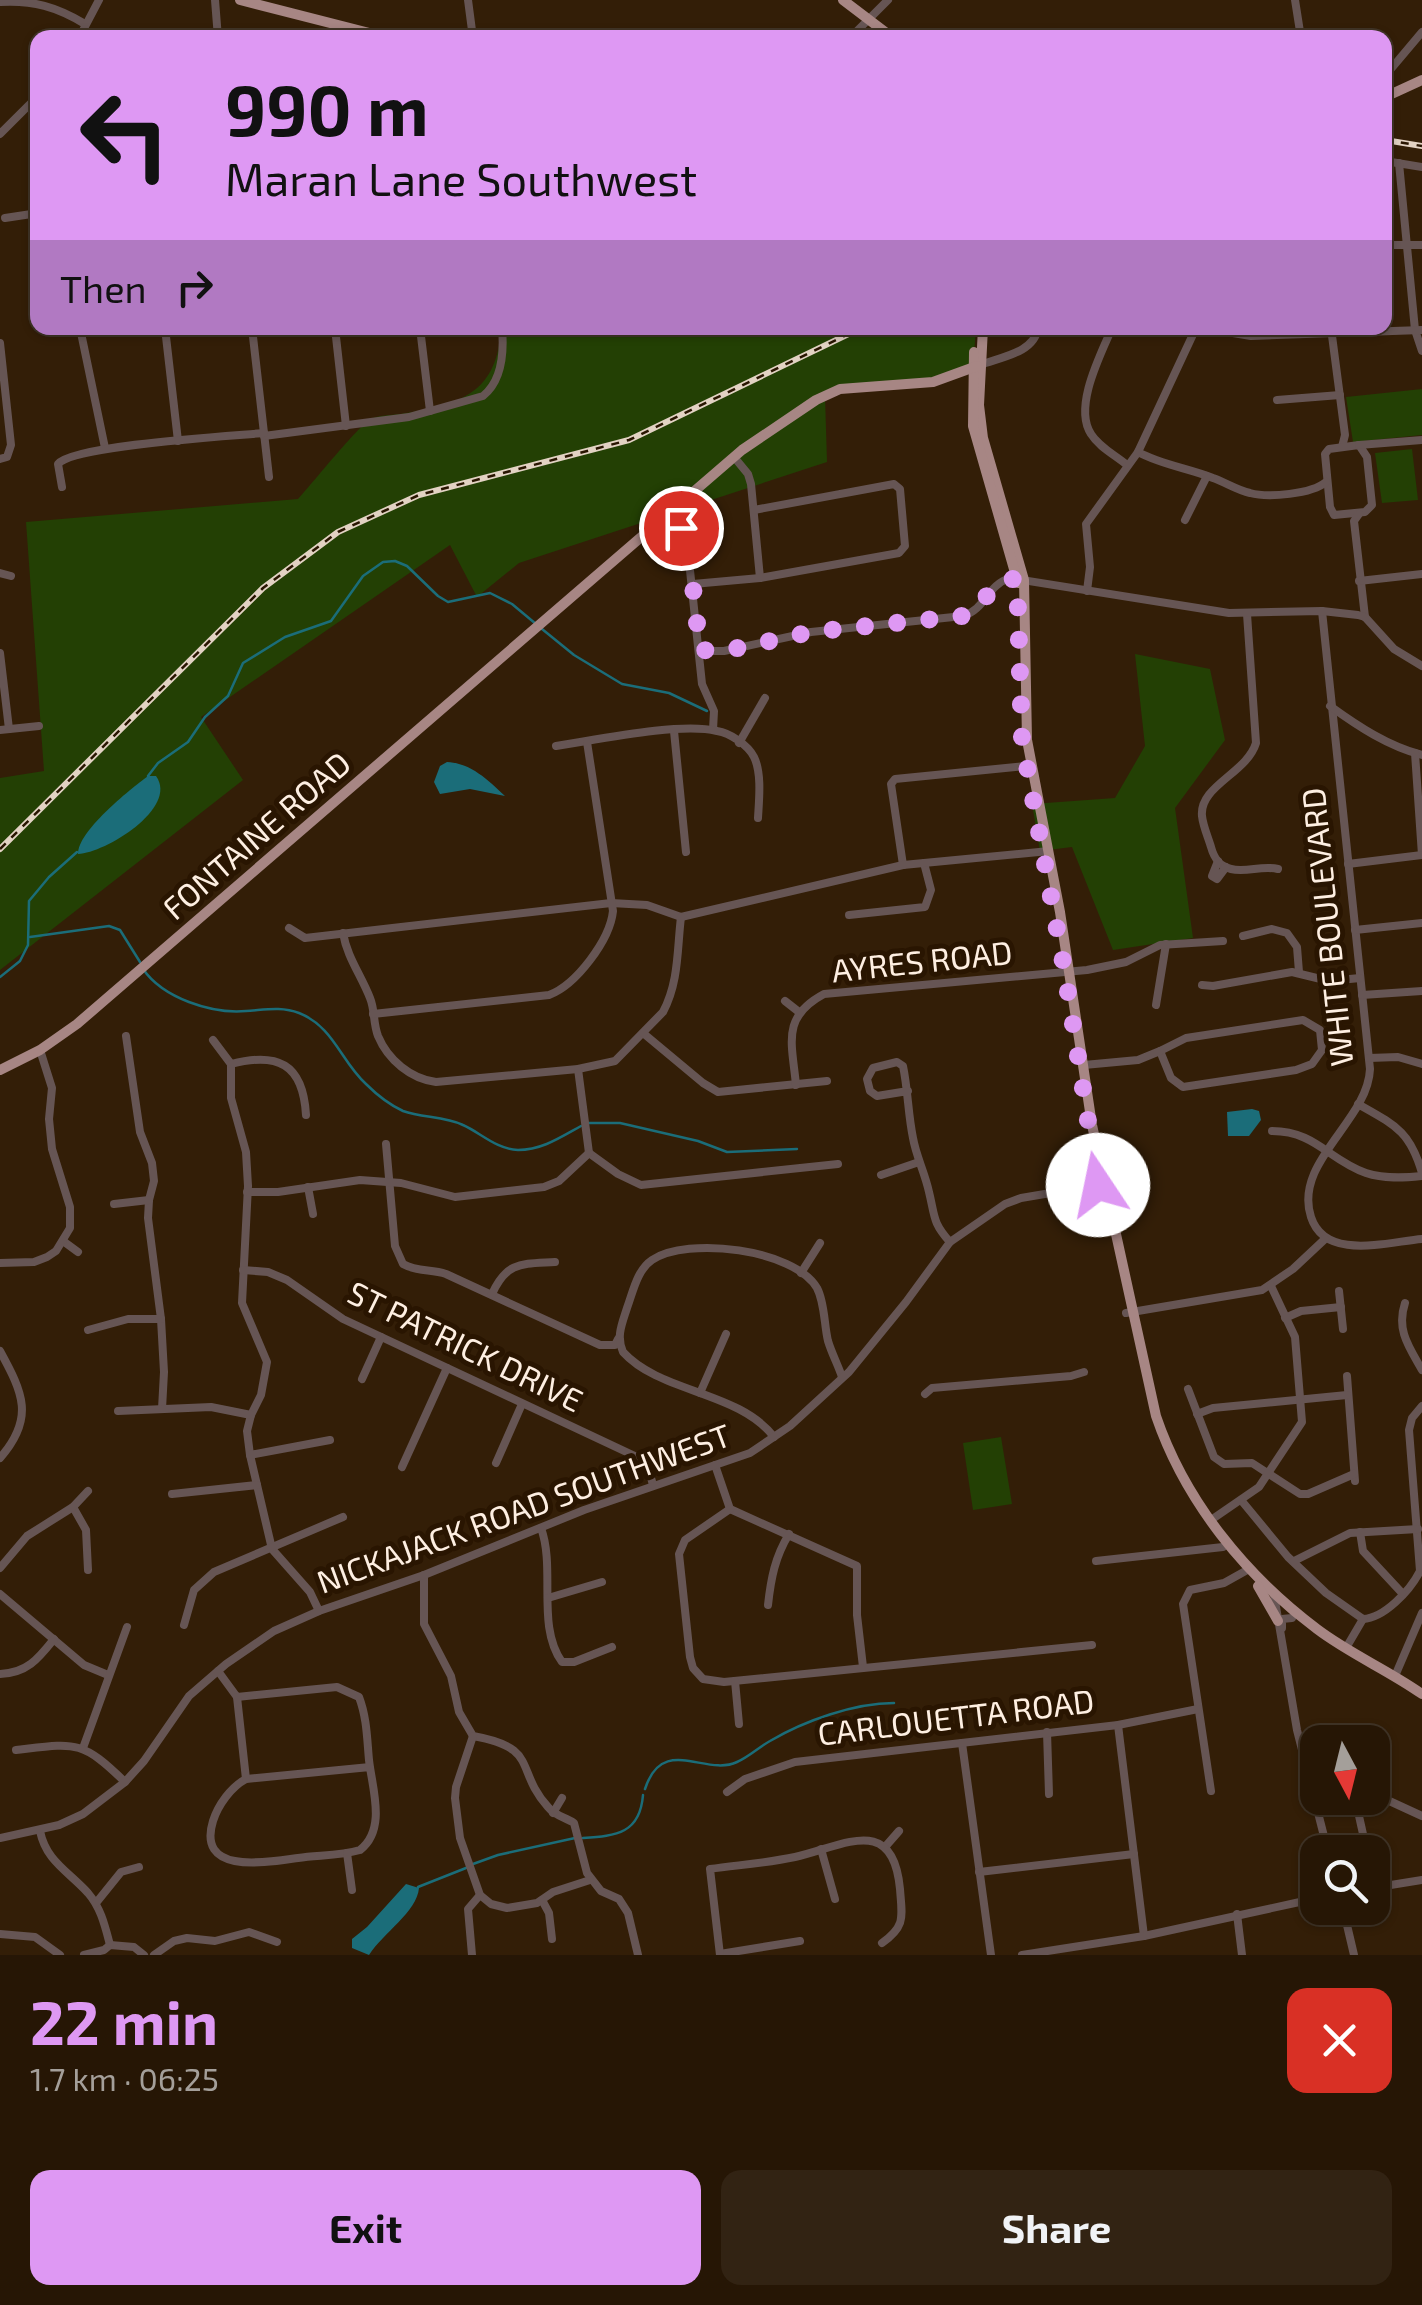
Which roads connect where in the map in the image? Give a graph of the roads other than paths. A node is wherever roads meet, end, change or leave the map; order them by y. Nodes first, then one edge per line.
1 (99, 0) edge
2 (214, 0) edge
3 (240, 0) edge
4 (468, 0) edge
5 (843, 0) edge
6 (888, 0) edge
7 (1295, 0) edge
8 (0, 2) edge
9 (259, 2) edge
10 (867, 18) junction
11 (85, 24) junction
12 (82, 30) edge
13 (217, 30) edge
14 (361, 30) edge
15 (472, 30) edge
16 (857, 30) edge
17 (883, 30) edge
18 (1300, 30) edge
19 (1422, 32) edge
20 (1392, 68) edge
21 (1422, 80) edge
22 (1392, 94) edge
23 (30, 104) edge
24 (0, 134) edge
25 (1392, 162) edge
26 (1399, 163) junction
27 (1422, 167) edge
28 (30, 214) edge
29 (5, 218) dead end
30 (1422, 244) edge
31 (1406, 245) junction
32 (1392, 246) edge
33 (1392, 330) edge
34 (1418, 330) edge
35 (81, 335) edge
36 (166, 335) edge
37 (253, 335) edge
38 (336, 335) edge
39 (421, 335) edge
40 (502, 335) edge
41 (979, 335) edge
42 (1037, 335) edge
43 (1109, 335) edge
44 (1196, 335) edge
45 (1333, 335) edge
46 (0, 343) edge
47 (1422, 351) edge
48 (976, 366) junction
49 (2, 383) edge
50 (1340, 395) junction
51 (1276, 400) dead end
52 (430, 411) junction
53 (346, 426) junction
54 (264, 435) junction
55 (178, 440) junction
56 (1422, 440) edge
57 (1378, 444) junction
58 (1351, 446) junction
59 (105, 448) junction
60 (1138, 452) junction
61 (1368, 457) junction
62 (0, 458) edge
63 (734, 458) junction
64 (1127, 465) junction
65 (1207, 476) junction
66 (270, 477) dead end
67 (1326, 482) junction
68 (62, 487) dead end
69 (1316, 488) junction
70 (1328, 494) junction
71 (754, 510) junction
72 (668, 515) junction
73 (1358, 517) junction
74 (1186, 520) dead end
75 (0, 573) edge
76 (1422, 574) edge
77 (11, 576) dead end
78 (760, 578) junction
79 (1021, 580) junction
80 (1359, 581) junction
81 (692, 584) junction
82 (1087, 591) junction
83 (1322, 611) junction
84 (1247, 614) junction
85 (1366, 617) junction
86 (700, 650) junction
87 (0, 653) edge
88 (1422, 666) edge
89 (764, 698) dead end
90 (1330, 706) junction
91 (39, 726) dead end
92 (4, 729) edge
93 (674, 730) junction
94 (713, 730) junction
95 (587, 742) junction
96 (740, 743) junction
97 (556, 746) dead end
98 (1418, 754) edge
99 (1026, 766) junction
100 (758, 818) dead end
101 (1046, 851) junction
102 (686, 852) dead end
103 (1422, 855) edge
104 (924, 862) junction
105 (1348, 864) junction
106 (903, 866) junction
107 (1278, 869) dead end
108 (611, 903) junction
109 (925, 906) junction
110 (934, 914) dead end
111 (850, 915) dead end
112 (681, 917) junction
113 (1422, 923) edge
114 (289, 928) dead end
115 (1356, 930) junction
116 (343, 933) junction
117 (1242, 936) dead end
118 (1223, 941) dead end
119 (1166, 944) junction
120 (1067, 972) junction
121 (1299, 972) junction
122 (1360, 978) junction
123 (1202, 985) dead end
124 (1422, 991) edge
125 (1362, 995) junction
126 (785, 1001) dead end
127 (1156, 1005) dead end
128 (799, 1012) junction
129 (373, 1014) junction
130 (643, 1033) junction
131 (126, 1036) dead end
132 (213, 1040) dead end
133 (40, 1050) junction
134 (1160, 1051) junction
135 (1369, 1058) junction
136 (230, 1064) junction
137 (1422, 1064) edge
138 (1084, 1065) junction
139 (578, 1069) junction
140 (0, 1070) edge
141 (827, 1081) dead end
142 (796, 1084) junction
143 (908, 1091) junction
144 (1358, 1104) junction
145 (306, 1115) dead end
146 (1272, 1131) dead end
147 (386, 1144) dead end
148 (1328, 1151) junction
149 (589, 1152) junction
150 (919, 1162) junction
151 (838, 1164) dead end
152 (881, 1175) dead end
153 (1422, 1175) edge
154 (388, 1182) junction
155 (1101, 1185) junction
156 (308, 1187) junction
157 (247, 1192) junction
158 (148, 1200) junction
159 (114, 1204) dead end
160 (312, 1214) dead end
161 (1325, 1239) junction
162 (1422, 1239) edge
163 (63, 1242) junction
164 (950, 1242) junction
165 (820, 1243) dead end
166 (78, 1252) dead end
167 (0, 1262) edge
168 (555, 1262) dead end
169 (243, 1270) junction
170 (801, 1273) junction
171 (1271, 1286) junction
172 (1339, 1291) dead end
173 (492, 1294) junction
174 (1405, 1303) dead end
175 (1341, 1307) junction
176 (1128, 1313) junction
177 (1285, 1318) junction
178 (161, 1319) junction
179 (1343, 1329) dead end
180 (88, 1330) dead end
181 (726, 1334) dead end
182 (381, 1337) junction
183 (618, 1339) junction
184 (0, 1350) edge
185 (447, 1368) junction
186 (1422, 1370) edge
187 (1084, 1372) dead end
188 (1347, 1376) dead end
189 (842, 1377) junction
190 (362, 1380) dead end
191 (1188, 1389) dead end
192 (700, 1393) junction
193 (924, 1394) dead end
194 (1347, 1395) junction
195 (1301, 1398) junction
196 (522, 1404) junction
197 (1422, 1406) edge
198 (162, 1409) junction
199 (118, 1410) dead end
200 (1196, 1414) junction
201 (250, 1416) junction
202 (774, 1437) junction
203 (330, 1440) dead end
204 (250, 1456) junction
205 (0, 1458) edge
206 (496, 1463) dead end
207 (715, 1466) junction
208 (402, 1467) dead end
209 (1269, 1474) junction
210 (257, 1485) junction
211 (653, 1485) junction
212 (88, 1491) dead end
213 (172, 1494) dead end
214 (1240, 1500) junction
215 (73, 1507) junction
216 (730, 1509) junction
217 (343, 1518) dead end
218 (1211, 1520) junction
219 (540, 1528) junction
220 (1419, 1528) edge
221 (1360, 1532) junction
222 (789, 1534) junction
223 (1223, 1547) junction
224 (272, 1549) junction
225 (1096, 1561) dead end
226 (1294, 1561) junction
227 (0, 1568) edge
228 (88, 1570) dead end
229 (1247, 1570) junction
230 (424, 1576) junction
231 (602, 1582) dead end
232 (1257, 1585) junction
233 (1402, 1592) junction
234 (0, 1594) edge
235 (548, 1598) junction
236 (1274, 1599) junction
237 (768, 1605) dead end
238 (319, 1611) junction
239 (1422, 1613) edge
240 (1292, 1618) junction
241 (1362, 1618) junction
242 (1278, 1621) junction
243 (127, 1626) dead end
244 (184, 1626) dead end
245 (1319, 1631) junction
246 (1281, 1638) junction
247 (54, 1639) junction
248 (1092, 1645) dead end
249 (612, 1647) dead end
250 (1346, 1648) junction
251 (863, 1668) junction
252 (218, 1671) junction
253 (0, 1674) edge
254 (108, 1675) junction
255 (1395, 1676) junction
256 (735, 1681) junction
257 (1422, 1694) edge
258 (237, 1697) junction
259 (1198, 1709) junction
260 (739, 1724) dead end
261 (1118, 1725) junction
262 (1047, 1732) junction
263 (473, 1736) junction
264 (1300, 1741) edge
265 (962, 1743) junction
266 (84, 1748) junction
267 (16, 1750) dead end
268 (370, 1766) junction
269 (246, 1779) junction
270 (125, 1782) junction
271 (1211, 1791) dead end
272 (727, 1792) dead end
273 (1050, 1794) dead end
274 (562, 1798) dead end
275 (1390, 1801) edge
276 (553, 1813) junction
277 (1422, 1816) edge
278 (40, 1830) junction
279 (899, 1831) dead end
280 (0, 1838) edge
281 (885, 1847) junction
282 (821, 1849) junction
283 (347, 1853) junction
284 (1134, 1854) junction
285 (140, 1867) dead end
286 (979, 1872) junction
287 (590, 1880) junction
288 (1422, 1880) edge
289 (1390, 1885) edge
290 (352, 1890) dead end
291 (480, 1895) junction
292 (835, 1899) dead end
293 (542, 1900) junction
294 (1300, 1902) edge
295 (96, 1903) junction
296 (1237, 1914) junction
297 (1347, 1925) edge
298 (0, 1934) edge
299 (1144, 1936) junction
300 (552, 1939) dead end
301 (800, 1941) dead end
302 (277, 1942) dead end
303 (882, 1943) dead end
304 (110, 1945) junction
305 (1089, 1950) edge
306 (60, 1955) edge
307 (84, 1955) edge
308 (144, 1955) edge
309 (154, 1955) edge
310 (472, 1955) edge
311 (638, 1955) edge
312 (720, 1955) edge
313 (990, 1955) edge
314 (1022, 1955) edge
315 (1242, 1955) edge
316 (1354, 1955) edge

1 - 11 street
2 - 13 street
3 - 9 main road
4 - 15 street
5 - 10 main road
6 - 10 street
7 - 18 street
8 - 11 street
9 - 14 main road
10 - 16 street
10 - 17 main road
11 - 12 street
19 - 20 street
21 - 22 main road
23 - 24 street
25 - 26 street
26 - 27 street
26 - 31 street
28 - 29 street
30 - 31 street
31 - 32 street
31 - 34 street
33 - 34 street
34 - 47 street
35 - 59 street
36 - 55 street
37 - 54 street
38 - 53 street
39 - 52 street
40 - 52 street
41 - 48 main road
42 - 48 street
43 - 64 street
44 - 60 street
45 - 50 street
46 - 49 street
48 - 63 main road, FONTAINE ROAD
48 - 79 main road
49 - 62 street
50 - 51 street
50 - 58 street
52 - 53 street
53 - 54 street
54 - 55 street
54 - 66 street
55 - 59 street
56 - 57 street
57 - 58 street
57 - 61 street
58 - 61 street
58 - 67 street
59 - 68 street
60 - 64 street
60 - 65 street
61 - 73 street
63 - 71 street
63 - 72 main road, FONTAINE ROAD
64 - 82 street
65 - 69 street
65 - 74 street
67 - 69 street
67 - 70 street
69 - 70 street
70 - 73 street
71 - 78 street
71 - 78 street
72 - 81 street
72 - 133 main road, FONTAINE ROAD
73 - 80 street
75 - 77 street
76 - 80 street
78 - 81 street
79 - 82 street
79 - 86 street
79 - 99 main road
79 - 101 main road
80 - 85 street
81 - 86 street
82 - 84 street
83 - 84 street
83 - 85 street
83 - 90 street, WHITE BOULEVARD
84 - 107 street
85 - 88 street
86 - 94 street
87 - 92 street
89 - 96 street
90 - 98 street
90 - 105 street, WHITE BOULEVARD
91 - 92 street
93 - 94 street
93 - 95 street
93 - 102 street
94 - 96 street
95 - 97 street
95 - 108 street
96 - 100 street
98 - 103 street
99 - 101 main road
99 - 106 street
101 - 104 street
101 - 120 main road
103 - 105 street
104 - 106 street
104 - 109 street
105 - 115 street, WHITE BOULEVARD
106 - 112 street
108 - 112 street
108 - 116 street
108 - 129 street
109 - 110 street
109 - 111 street
112 - 130 street
113 - 115 street
114 - 116 street
115 - 122 street, WHITE BOULEVARD
116 - 129 street
117 - 121 street
118 - 119 street, AYRES ROAD
119 - 120 street, AYRES ROAD
119 - 127 street
120 - 128 street, AYRES ROAD
120 - 138 main road
120 - 155 main road
121 - 122 street
121 - 123 street
122 - 125 street, WHITE BOULEVARD
124 - 125 street
125 - 135 street, WHITE BOULEVARD
126 - 128 street
128 - 142 street, AYRES ROAD
129 - 139 street
130 - 139 street
130 - 142 street
131 - 158 street
132 - 136 street
133 - 140 main road, FONTAINE ROAD
133 - 163 street
134 - 134 street
134 - 138 street
135 - 137 street
135 - 144 street, WHITE BOULEVARD
136 - 145 street
136 - 157 street
138 - 155 main road
139 - 149 street
141 - 142 street
143 - 143 street
143 - 150 street
144 - 148 street, WHITE BOULEVARD
144 - 153 street
146 - 148 street
147 - 154 street
148 - 153 street
148 - 161 street, WHITE BOULEVARD
149 - 151 street
149 - 154 street
150 - 152 street
150 - 164 street
154 - 156 street
154 - 173 street
155 - 164 street, NICKAJACK ROAD SOUTHWEST
155 - 176 main road
156 - 157 street
156 - 160 street
157 - 169 street
158 - 159 street
158 - 178 street
161 - 162 street
161 - 171 street
163 - 166 street
163 - 167 street
164 - 189 street, NICKAJACK ROAD SOUTHWEST
165 - 170 street
168 - 173 street
169 - 182 street, ST PATRICK DRIVE
169 - 201 street
170 - 183 street
170 - 189 street
171 - 176 street
171 - 177 street
172 - 175 street
173 - 183 street
174 - 186 street
175 - 177 street
175 - 179 street
176 - 218 main road
176 - 223 main road
177 - 195 street
178 - 180 street
178 - 198 street
181 - 192 street
182 - 185 street, ST PATRICK DRIVE
182 - 190 street
183 - 192 street
184 - 205 street
185 - 196 street, ST PATRICK DRIVE
185 - 208 street
187 - 193 street
188 - 194 street
189 - 202 street, NICKAJACK ROAD SOUTHWEST
191 - 200 street
192 - 202 street
194 - 195 street
194 - 209 street
195 - 200 street
195 - 209 street
196 - 206 street
196 - 211 street, ST PATRICK DRIVE
197 - 220 street
198 - 199 street
198 - 201 street
200 - 209 street
201 - 204 street
202 - 207 street, NICKAJACK ROAD SOUTHWEST
203 - 204 street
204 - 210 street
207 - 211 street, NICKAJACK ROAD SOUTHWEST
207 - 216 street
209 - 214 street
210 - 213 street
210 - 224 street
211 - 219 street, NICKAJACK ROAD SOUTHWEST
212 - 215 street
214 - 218 street
214 - 226 street
215 - 227 street
215 - 228 street
216 - 222 street
216 - 256 street
217 - 224 street
218 - 229 main road
219 - 230 street, NICKAJACK ROAD SOUTHWEST
219 - 235 street
220 - 221 street
220 - 233 street
221 - 226 street
221 - 233 street
222 - 237 street
222 - 251 street
223 - 225 street
223 - 229 main road
224 - 238 street
224 - 244 street
226 - 241 street
229 - 232 main road
229 - 236 main road
229 - 259 street
230 - 238 street, NICKAJACK ROAD SOUTHWEST
230 - 263 street
231 - 235 street
232 - 236 main road
232 - 242 main road
233 - 241 street
234 - 247 street
235 - 249 street
236 - 240 main road
236 - 242 street
236 - 245 main road
238 - 252 street, NICKAJACK ROAD SOUTHWEST
239 - 255 street
240 - 245 main road
240 - 246 street
241 - 250 street
242 - 246 street
243 - 254 street
245 - 250 main road
246 - 264 street
247 - 253 street
247 - 254 street
248 - 251 street
250 - 255 main road
251 - 256 street
252 - 258 street
252 - 270 street, NICKAJACK ROAD SOUTHWEST
254 - 266 street
255 - 257 main road
256 - 260 street
258 - 268 street
258 - 269 street
259 - 261 street, CARLOUETTA ROAD
259 - 271 street
261 - 262 street, CARLOUETTA ROAD
261 - 284 street
262 - 265 street, CARLOUETTA ROAD
262 - 273 street
263 - 276 street
263 - 291 street
265 - 272 street, CARLOUETTA ROAD
265 - 286 street
266 - 267 street
266 - 270 street
268 - 269 street
268 - 283 street
269 - 283 street
270 - 278 street, NICKAJACK ROAD SOUTHWEST
274 - 276 street
275 - 277 street
276 - 287 street
278 - 280 street, NICKAJACK ROAD SOUTHWEST
278 - 295 street
279 - 281 street
281 - 282 street
281 - 303 street
282 - 292 street
282 - 312 street
283 - 290 street
284 - 286 street
284 - 299 street
285 - 295 street
286 - 313 street
287 - 293 street
287 - 311 street
288 - 289 street
291 - 293 street
291 - 310 street
293 - 300 street
294 - 296 street
295 - 304 street
296 - 299 street
296 - 315 street
297 - 316 street
298 - 306 street
299 - 305 street
301 - 312 street
302 - 309 street
304 - 307 street
304 - 308 street
305 - 314 street

